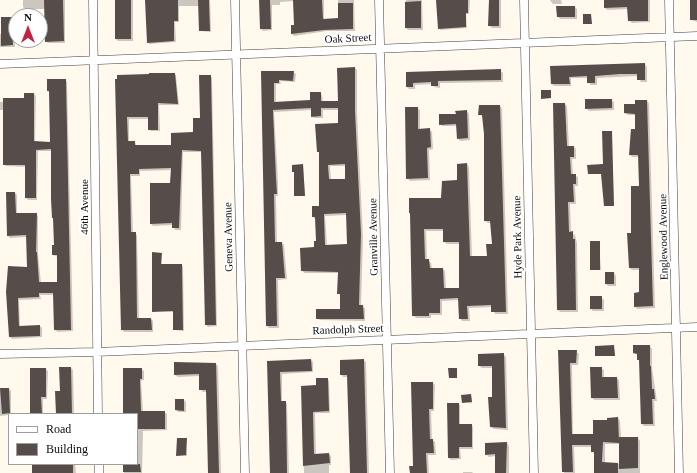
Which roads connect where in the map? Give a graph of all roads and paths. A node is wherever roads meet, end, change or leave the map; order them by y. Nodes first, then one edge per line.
1 (92, 0) edge
2 (235, 0) edge
3 (379, 0) edge
4 (524, 0) edge
5 (669, 0) edge
6 (697, 36) edge
7 (670, 37) junction
8 (525, 43) junction
9 (380, 48) junction
10 (236, 55) junction
11 (94, 61) junction
12 (0, 64) edge
13 (697, 327) edge
14 (676, 328) junction
15 (531, 334) junction
16 (387, 340) junction
17 (242, 346) junction
18 (96, 352) junction
19 (0, 354) edge
20 (98, 413) edge
21 (245, 473) edge
22 (390, 473) edge
23 (534, 473) edge
24 (679, 473) edge

1 - 11 street, 46th Avenue
2 - 10 street, Geneva Avenue
3 - 9 street, Granville Avenue
4 - 8 street, Hyde Park Avenue
5 - 7 street, Englewood Avenue
6 - 7 street, Oak Street
7 - 8 street, Oak Street
7 - 14 street, Englewood Avenue
8 - 9 street, Oak Street
8 - 15 street, Hyde Park Avenue
9 - 10 street, Oak Street
9 - 16 street, Granville Avenue
10 - 11 street, Oak Street
10 - 17 street, Geneva Avenue
11 - 12 street, Oak Street
11 - 18 street, 46th Avenue
13 - 14 street, Randolph Street
14 - 15 street, Randolph Street
14 - 24 street, Englewood Avenue
15 - 16 street, Randolph Street
15 - 23 street, Hyde Park Avenue
16 - 17 street, Randolph Street
16 - 22 street, Granville Avenue
17 - 18 street, Randolph Street
17 - 21 street, Geneva Avenue
18 - 19 street, Randolph Street
18 - 20 street, 46th Avenue

